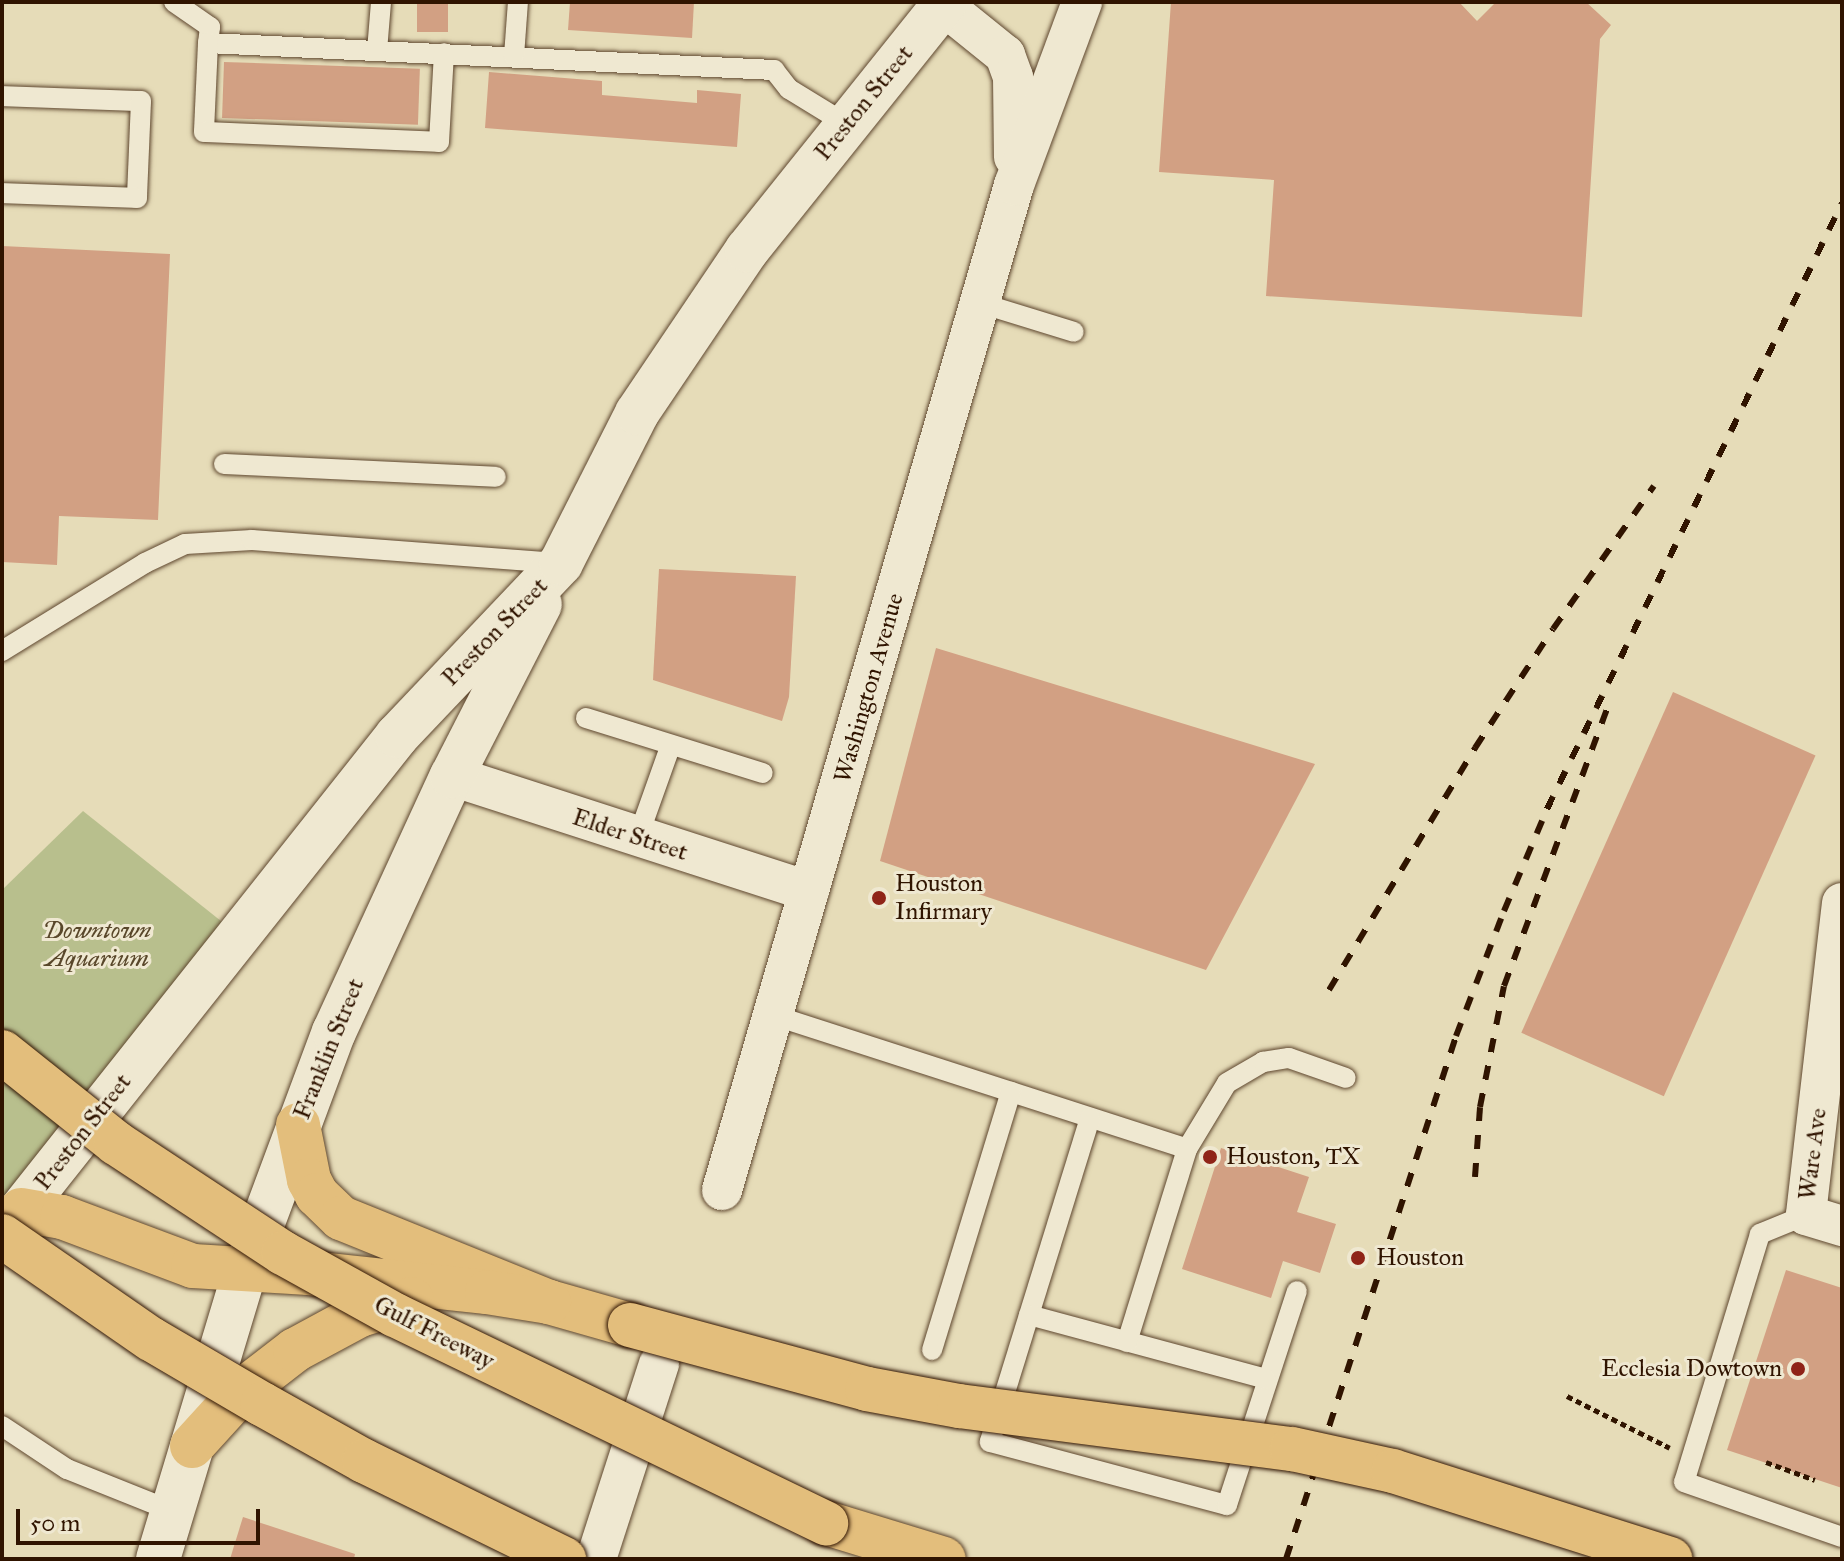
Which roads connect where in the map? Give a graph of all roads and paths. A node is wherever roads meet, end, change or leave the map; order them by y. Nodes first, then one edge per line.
1 (174, 2) edge
2 (381, 2) edge
3 (518, 2) edge
4 (1082, 2) edge
5 (945, 4) edge
6 (208, 43) junction
7 (377, 51) junction
8 (444, 53) junction
9 (514, 56) junction
10 (2, 96) edge
11 (846, 124) junction
12 (1014, 185) junction
13 (2, 193) edge
14 (980, 303) junction
15 (1074, 332) dead end
16 (224, 464) dead end
17 (496, 477) dead end
18 (561, 563) junction
19 (2, 651) edge
20 (586, 718) dead end
21 (670, 747) junction
22 (763, 773) dead end
23 (452, 776) junction
24 (638, 837) junction
25 (809, 891) junction
26 (1842, 903) edge
27 (1838, 983) edge
28 (773, 1015) junction
29 (2, 1052) edge
30 (1346, 1078) dead end
31 (1011, 1092) junction
32 (1090, 1118) junction
33 (298, 1125) junction
34 (1187, 1149) junction
35 (722, 1190) dead end
36 (1824, 1220) edge
37 (8, 1227) edge
38 (246, 1268) junction
39 (1297, 1291) dead end
40 (487, 1292) junction
41 (549, 1302) junction
42 (1029, 1315) junction
43 (1127, 1342) junction
44 (932, 1350) dead end
45 (659, 1364) dead end
46 (1266, 1379) junction
47 (1567, 1396) dead end
48 (2, 1426) edge
49 (192, 1446) junction
50 (1691, 1459) junction
51 (1766, 1462) dead end
52 (1815, 1480) dead end
53 (172, 1511) junction
54 (826, 1523) junction
55 (1842, 1537) edge
56 (158, 1559) edge
57 (564, 1559) edge
58 (596, 1559) edge
59 (898, 1559) edge
60 (944, 1559) edge
61 (1670, 1559) edge

1 - 6 lane
2 - 7 lane
3 - 9 lane
4 - 12 street, Washington Avenue
5 - 11 main road, Preston Street
5 - 12 street, Washington Avenue
6 - 7 lane
6 - 8 lane
7 - 8 lane
8 - 9 lane
9 - 11 lane
10 - 13 lane
11 - 18 main road, Preston Street
12 - 14 street, Washington Avenue
14 - 15 lane
14 - 25 street, Washington Avenue
16 - 17 lane
18 - 19 lane
18 - 23 main road, Franklin Street
18 - 37 main road, Preston Street
20 - 21 lane
21 - 22 lane
21 - 24 lane
23 - 24 street, Elder Street
23 - 33 main road, Franklin Street
24 - 25 street, Elder Street
25 - 28 street, Washington Avenue
26 - 27 street, Ware Ave
27 - 36 street, Ware Ave
28 - 31 lane
28 - 35 street, Washington Avenue
29 - 54 highway, Gulf Freeway, bridge
30 - 34 lane
31 - 32 lane
31 - 44 lane
32 - 34 lane
32 - 42 lane
33 - 38 main road, Franklin Street
33 - 41 highway
34 - 43 lane
36 - 50 lane
37 - 38 highway
37 - 57 highway, bridge
38 - 40 highway
38 - 49 main road, Franklin Street
39 - 46 lane
40 - 41 highway
40 - 49 highway
41 - 61 highway, bridge
42 - 43 lane
42 - 46 lane
43 - 46 lane
45 - 58 street
47 - 50 path
48 - 53 lane
49 - 53 main road, Franklin Street
50 - 55 lane
51 - 52 path
53 - 56 main road, Franklin Street
54 - 59 highway, Gulf Freeway
54 - 60 highway

